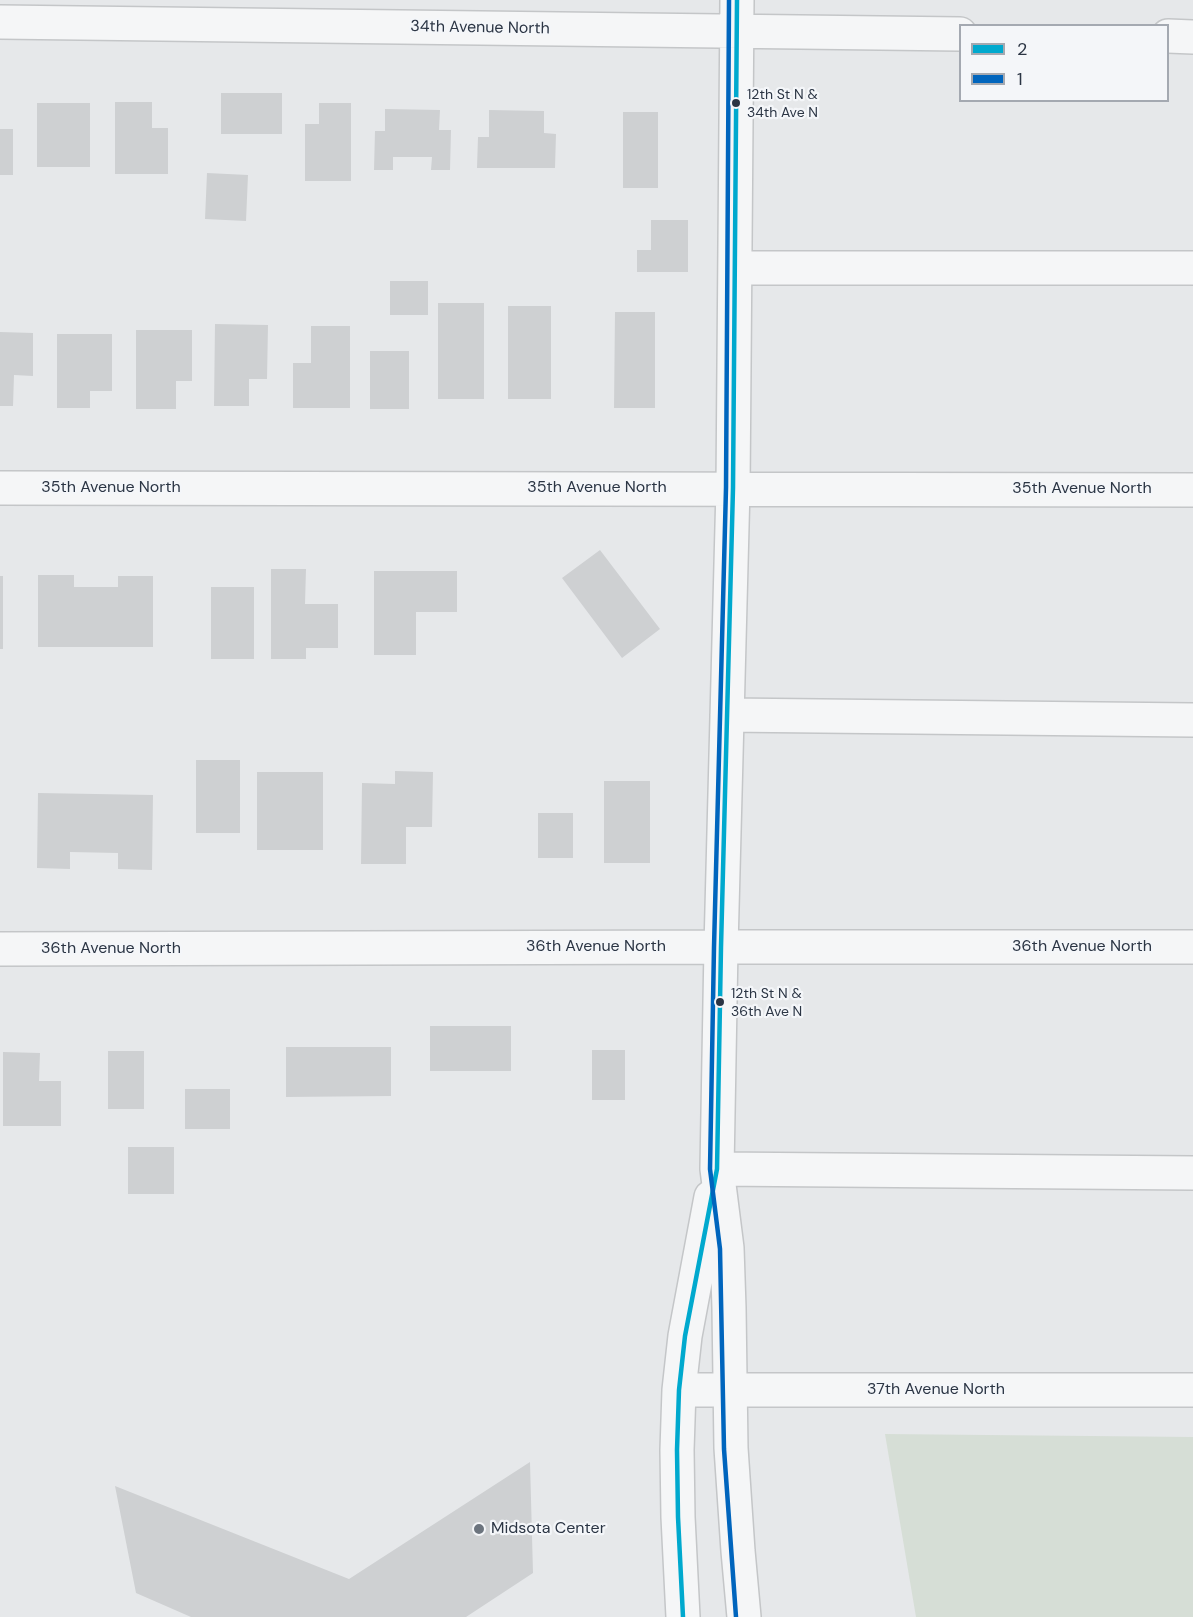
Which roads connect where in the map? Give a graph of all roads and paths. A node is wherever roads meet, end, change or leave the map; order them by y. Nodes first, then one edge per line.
1 (737, 16) edge
2 (0, 22) edge
3 (959, 34) edge
4 (1169, 36) edge
5 (1193, 37) edge
6 (735, 267) junction
7 (1193, 268) edge
8 (0, 488) edge
9 (733, 488) junction
10 (1193, 490) edge
11 (727, 715) junction
12 (1193, 720) edge
13 (721, 946) junction
14 (1193, 947) edge
15 (0, 949) edge
16 (717, 1169) junction
17 (1193, 1173) edge
18 (679, 1390) junction
19 (1193, 1390) edge
20 (730, 1391) junction
21 (683, 1617) edge
22 (744, 1617) edge

1 - 2 street, 34th Avenue North
1 - 3 street, 34th Avenue North
1 - 6 street
4 - 5 street
6 - 7 street
6 - 9 street
8 - 9 street, 35th Avenue North
9 - 10 street, 35th Avenue North
9 - 11 street
11 - 12 street
11 - 13 street
13 - 14 street, 36th Avenue North
13 - 15 street, 36th Avenue North
13 - 16 street
16 - 17 street
16 - 18 street
16 - 20 street
18 - 20 street, 37th Avenue North
18 - 21 street
19 - 20 street, 37th Avenue North
20 - 22 street

